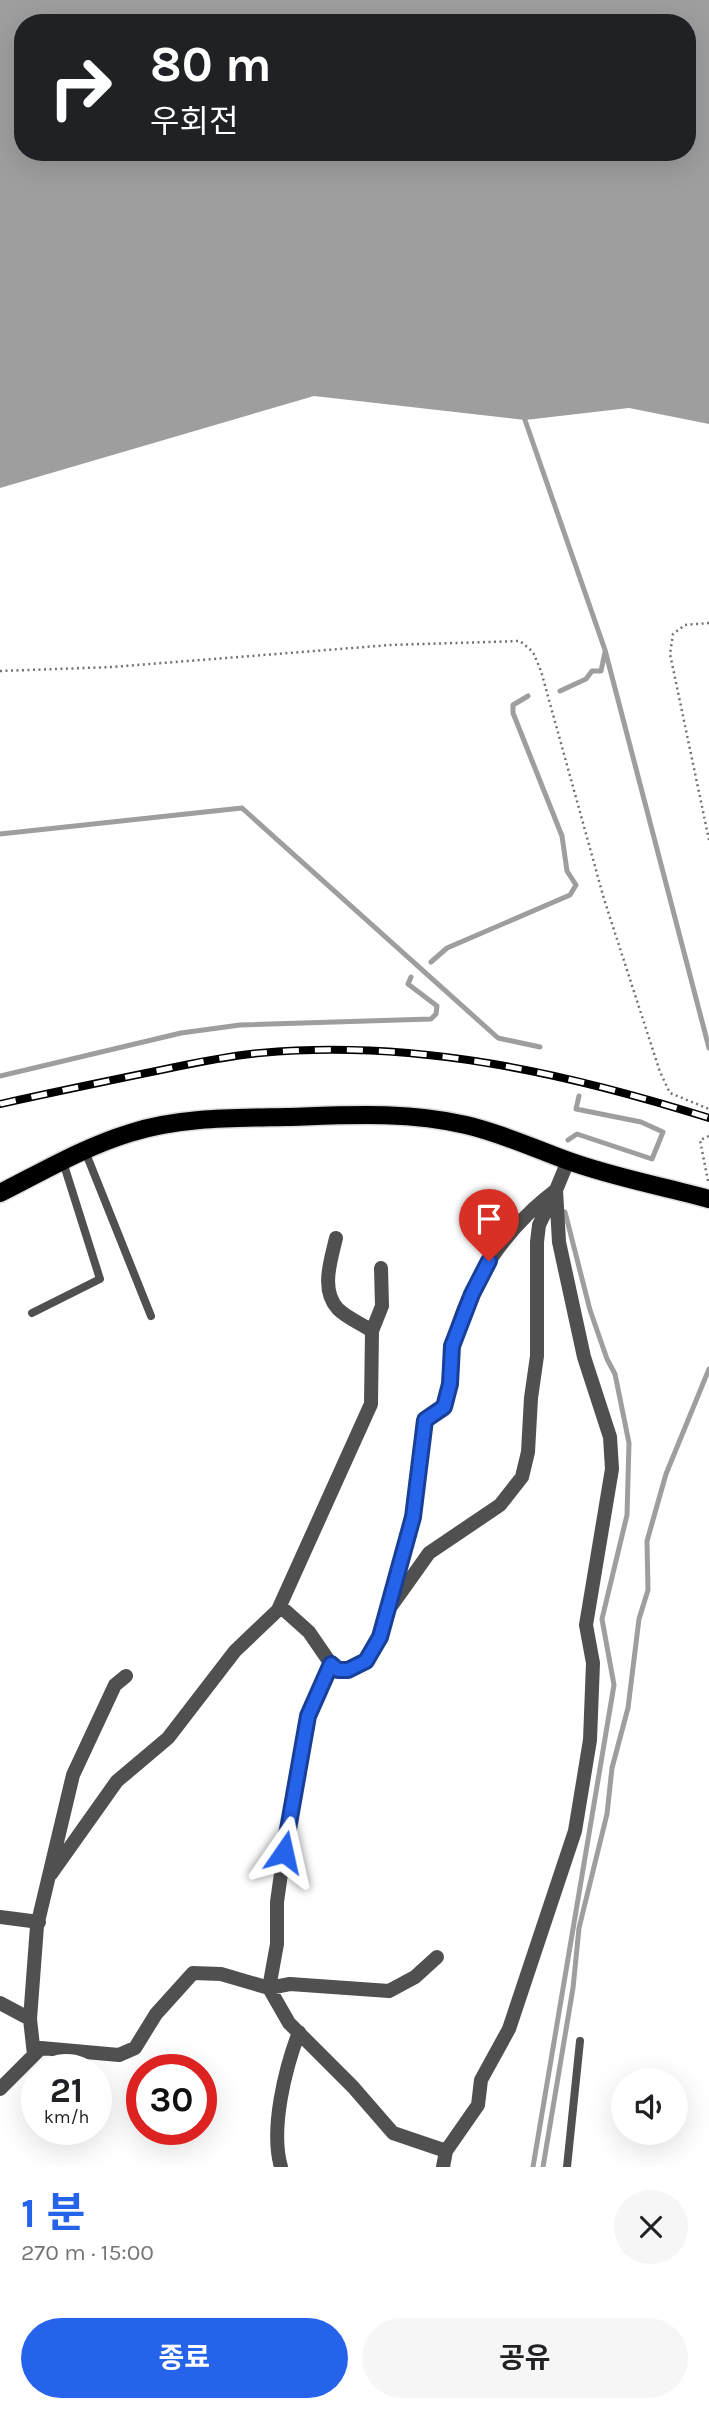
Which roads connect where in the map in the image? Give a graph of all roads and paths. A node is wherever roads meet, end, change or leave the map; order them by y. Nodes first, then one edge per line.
1 (709, 623) edge
2 (0, 671) edge
3 (709, 840) edge
4 (709, 1110) edge
5 (709, 1136) edge
6 (85, 1151) junction
7 (568, 1161) junction
8 (63, 1162) junction
9 (709, 1184) edge
10 (556, 1190) junction
11 (0, 1193) edge
12 (709, 1199) edge
13 (335, 1238) dead end
14 (381, 1268) dead end
15 (32, 1313) dead end
16 (151, 1315) dead end
17 (372, 1331) junction
18 (280, 1605) junction
19 (387, 1611) junction
20 (331, 1664) junction
21 (126, 1676) dead end
22 (51, 1874) junction
23 (0, 1917) edge
24 (39, 1922) junction
25 (437, 1957) dead end
26 (269, 1988) junction
27 (0, 2003) edge
28 (30, 2019) junction
29 (299, 2032) junction
30 (580, 2041) dead end
31 (34, 2054) edge
32 (35, 2054) edge
33 (108, 2054) edge
34 (112, 2054) edge
35 (21, 2068) edge
36 (0, 2089) edge
37 (446, 2151) junction
38 (281, 2167) edge
39 (443, 2167) edge
40 (567, 2167) edge

1 - 3 path
2 - 4 path
5 - 9 path
6 - 7 main road
6 - 8 main road
6 - 16 lane
7 - 10 street
7 - 12 main road
8 - 11 main road
8 - 15 lane
10 - 19 street
10 - 19 street
10 - 37 street
13 - 17 street
14 - 17 street
17 - 18 street
18 - 20 street
18 - 22 street
19 - 20 street
20 - 26 street
21 - 22 street
22 - 24 street
23 - 24 street
24 - 28 street
25 - 26 street
26 - 29 street
26 - 34 street
27 - 28 street
28 - 31 street
29 - 37 street
29 - 38 street
30 - 40 lane
32 - 33 street
35 - 36 street
37 - 39 street

